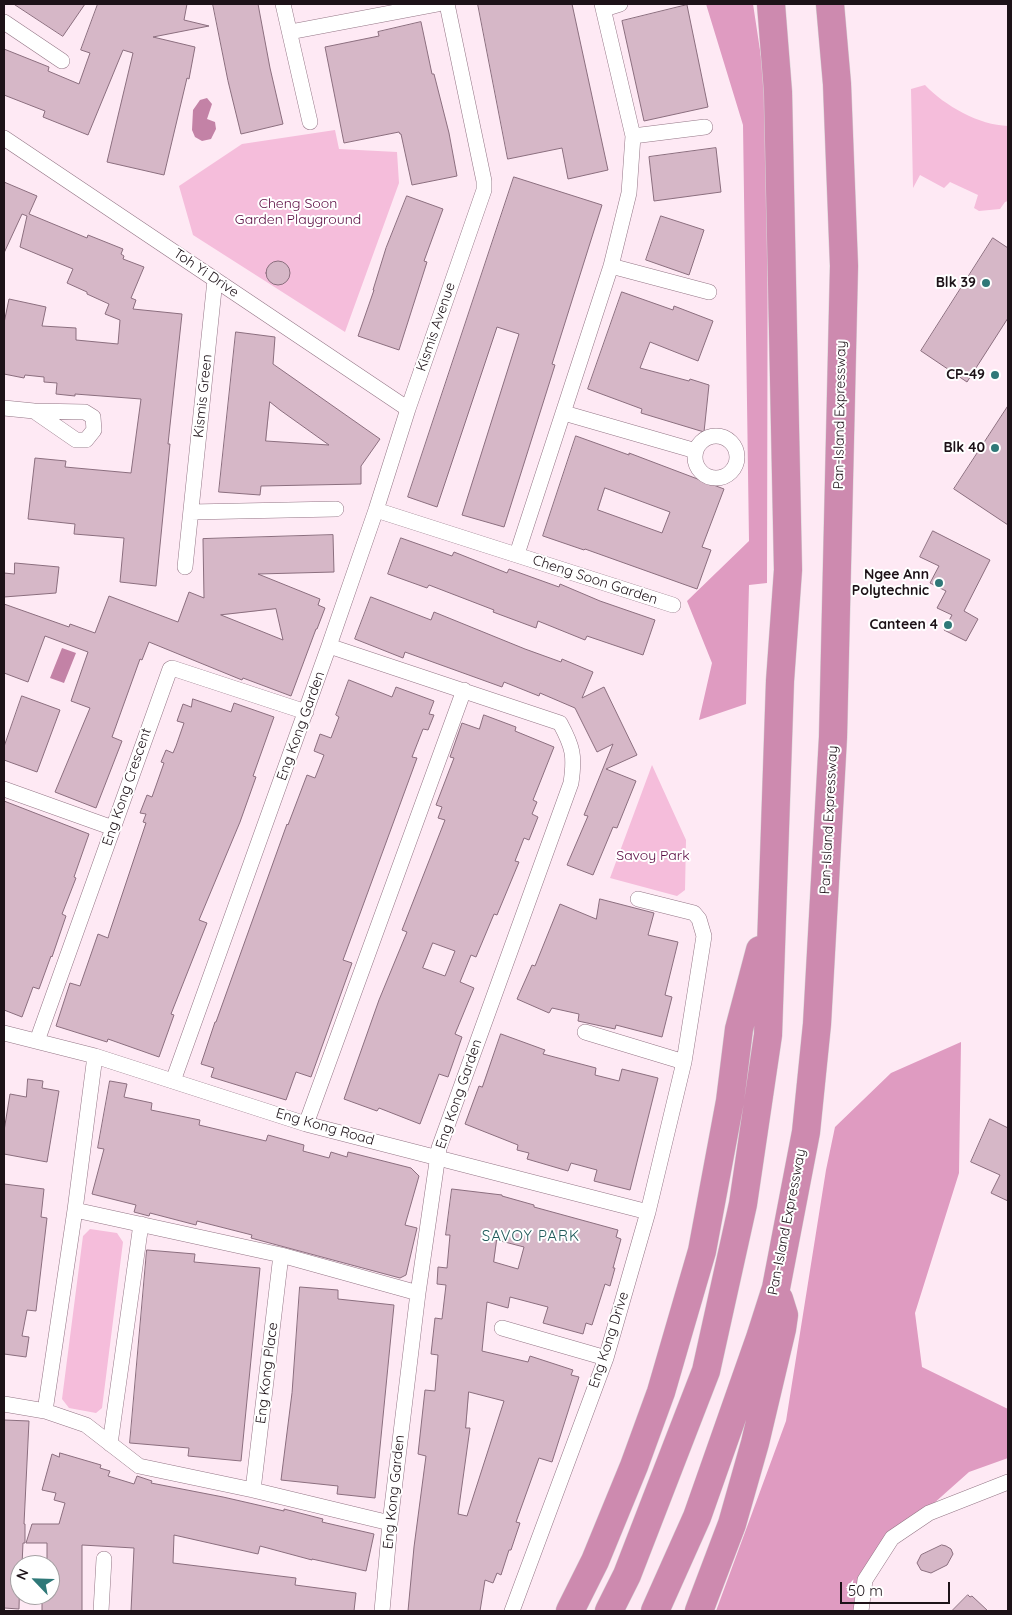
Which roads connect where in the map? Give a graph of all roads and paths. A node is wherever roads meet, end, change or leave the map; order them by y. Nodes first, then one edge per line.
1 (283, 4) edge
2 (438, 4) edge
3 (447, 4) edge
4 (620, 4) edge
5 (771, 4) edge
6 (830, 4) edge
7 (603, 6) edge
8 (4, 22) edge
9 (290, 32) junction
10 (62, 60) dead end
11 (310, 122) dead end
12 (705, 127) dead end
13 (633, 136) junction
14 (4, 138) edge
15 (611, 266) junction
16 (216, 280) junction
17 (709, 292) dead end
18 (4, 408) edge
19 (408, 409) junction
20 (34, 411) dead end
21 (564, 413) junction
22 (696, 451) dead end
23 (336, 509) dead end
24 (376, 510) junction
25 (191, 512) junction
26 (517, 554) junction
27 (185, 567) dead end
28 (673, 605) dead end
29 (330, 646) junction
30 (464, 690) junction
31 (306, 712) junction
32 (4, 789) edge
33 (113, 828) junction
34 (638, 899) dead end
35 (773, 906) junction
36 (584, 1032) dead end
37 (4, 1033) edge
38 (37, 1041) junction
39 (95, 1056) junction
40 (684, 1062) junction
41 (173, 1081) junction
42 (306, 1124) junction
43 (437, 1158) junction
44 (75, 1210) junction
45 (648, 1212) junction
46 (141, 1224) junction
47 (281, 1255) junction
48 (776, 1288) junction
49 (418, 1293) junction
50 (502, 1328) dead end
51 (606, 1358) junction
52 (4, 1404) edge
53 (45, 1411) junction
54 (110, 1444) junction
55 (1008, 1482) edge
56 (253, 1490) junction
57 (390, 1523) junction
58 (104, 1559) dead end
59 (101, 1611) edge
60 (382, 1611) edge
61 (512, 1611) edge
62 (570, 1611) edge
63 (608, 1611) edge
64 (655, 1611) edge
65 (699, 1611) edge
66 (861, 1611) edge

1 - 9 street
2 - 9 street
3 - 19 street, Kismis Avenue
4 - 7 street
5 - 35 highway
6 - 48 highway, Pan-Island Expressway
7 - 13 street, Cheng Soon Garden
8 - 10 street
9 - 11 street
12 - 13 street
13 - 15 street, Cheng Soon Garden
14 - 16 street, Toh Yi Drive
15 - 17 street
15 - 21 street, Cheng Soon Garden
16 - 19 street, Toh Yi Drive
16 - 25 street, Kismis Green
18 - 20 street
19 - 24 street, Kismis Avenue
21 - 22 street
21 - 26 street, Cheng Soon Garden
23 - 25 street
24 - 26 street, Cheng Soon Garden
24 - 29 street, Kismis Avenue
25 - 27 street, Kismis Green
26 - 28 street, Cheng Soon Garden
29 - 30 street, Eng Kong Garden
29 - 31 street, Eng Kong Garden
30 - 42 street
30 - 43 street, Eng Kong Garden
31 - 33 street, Eng Kong Crescent
31 - 41 street, Eng Kong Garden
32 - 33 street
33 - 38 street, Eng Kong Crescent
34 - 40 street, Eng Kong Drive
35 - 62 highway
35 - 63 highway
36 - 40 street
37 - 38 street, Eng Kong Road
38 - 39 street, Eng Kong Road
39 - 41 street, Eng Kong Road
39 - 44 street
40 - 45 street, Eng Kong Drive
41 - 42 street, Eng Kong Road
42 - 43 street, Eng Kong Road
43 - 45 street, Eng Kong Road
43 - 49 street, Eng Kong Garden
44 - 46 street
44 - 53 street
45 - 51 street, Eng Kong Drive
46 - 47 street
46 - 54 street
47 - 49 street
47 - 56 street, Eng Kong Place
48 - 64 highway, Pan-Island Expressway
48 - 65 highway
49 - 57 street, Eng Kong Garden
50 - 51 street
51 - 61 street, Eng Kong Drive
52 - 53 street
53 - 54 street
54 - 56 street
55 - 66 street
56 - 57 street
57 - 60 street, Eng Kong Garden
58 - 59 street

